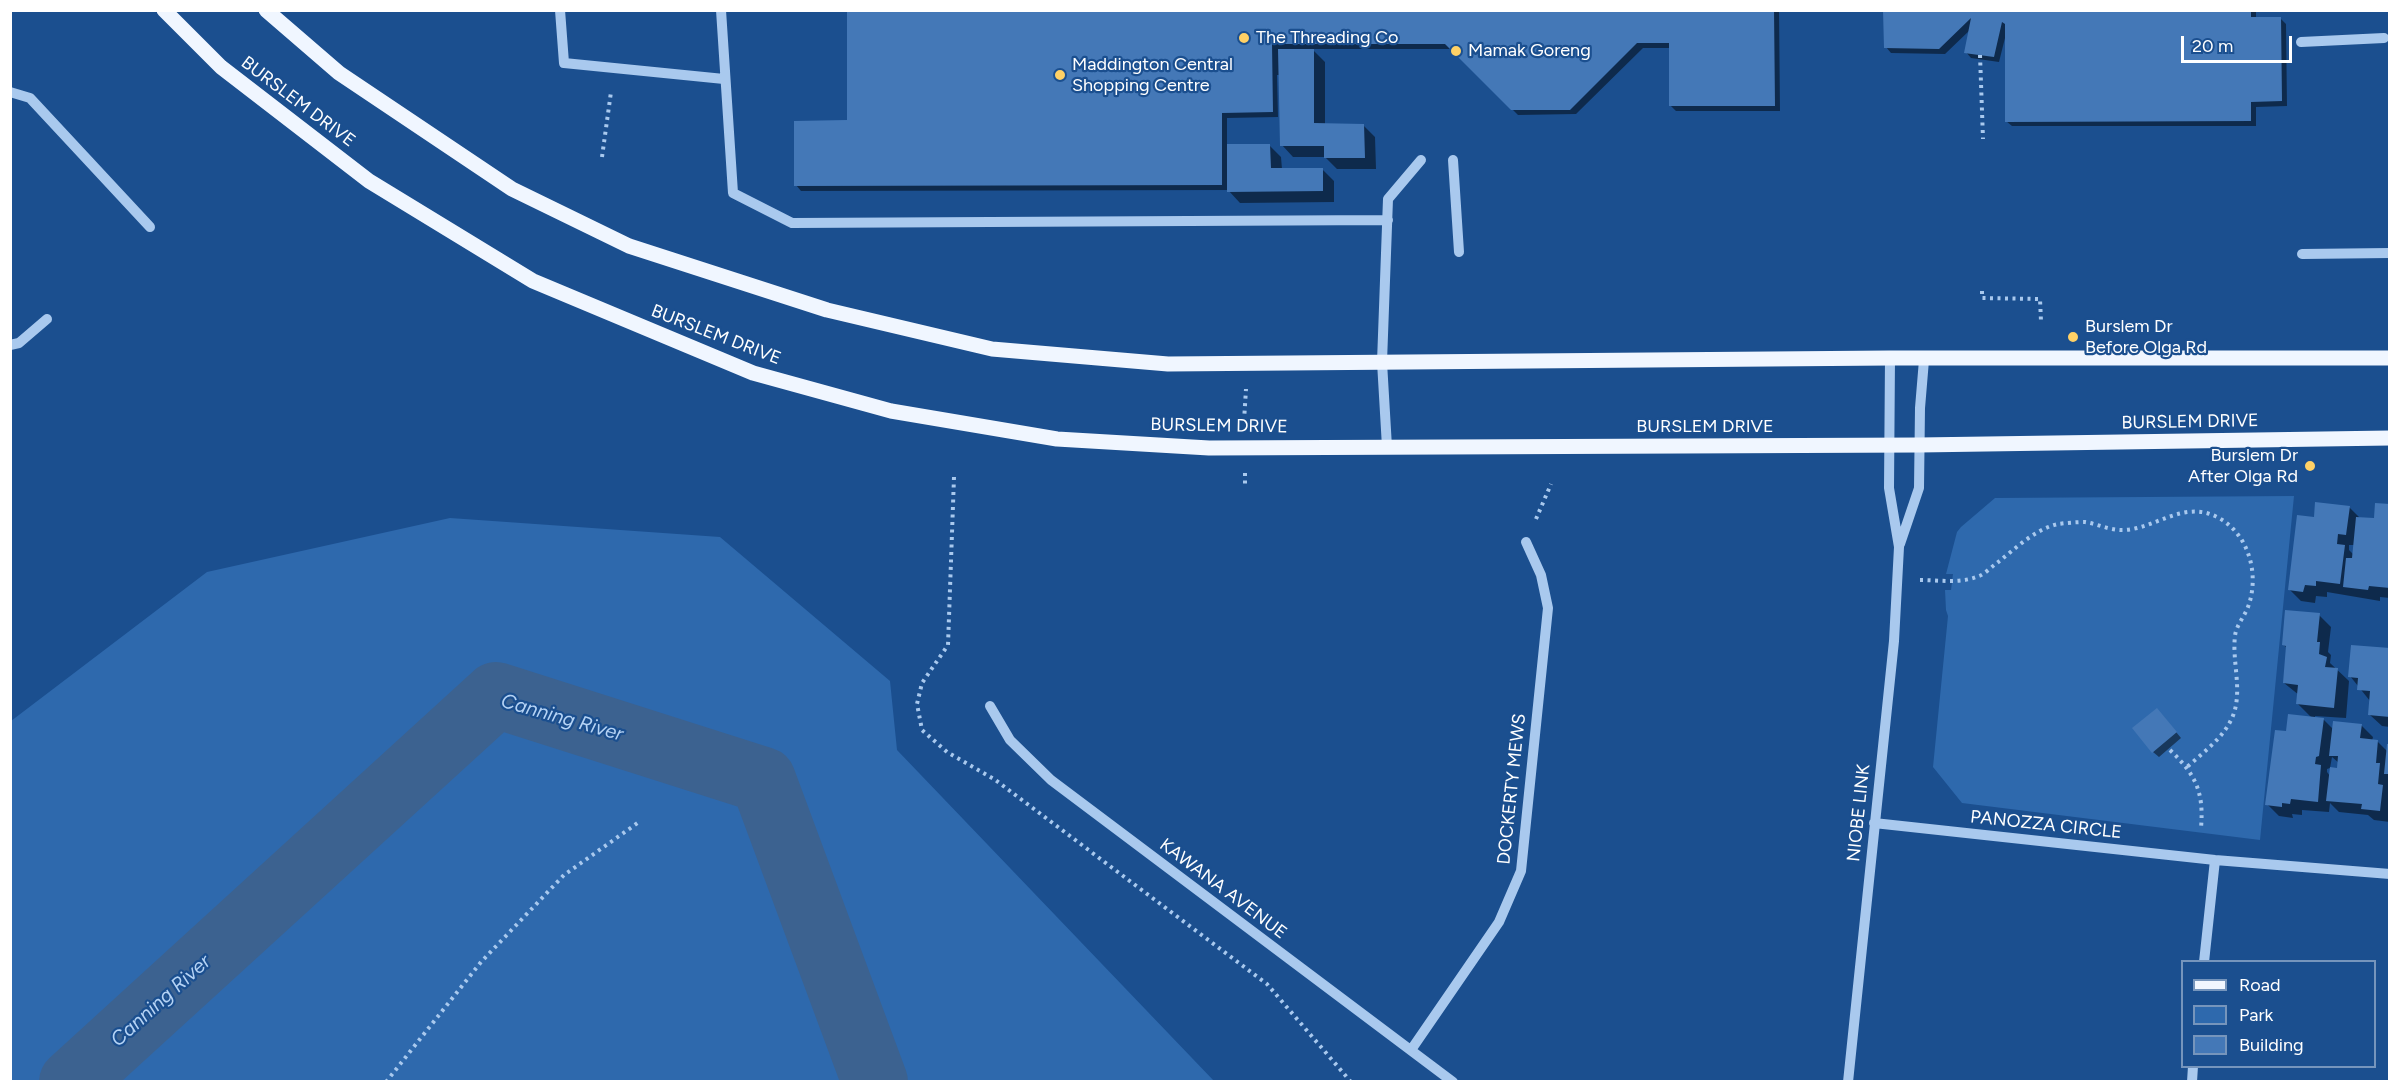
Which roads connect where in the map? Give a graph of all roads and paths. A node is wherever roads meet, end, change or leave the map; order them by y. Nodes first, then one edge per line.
1 (164, 10) edge
2 (266, 10) edge
3 (560, 10) edge
4 (721, 10) edge
5 (2384, 38) dead end
6 (2301, 42) dead end
7 (1980, 55) dead end
8 (614, 68) junction
9 (724, 79) junction
10 (10, 92) edge
11 (1983, 139) dead end
12 (602, 157) dead end
13 (1421, 160) dead end
14 (1453, 160) dead end
15 (1388, 220) junction
16 (150, 227) dead end
17 (1459, 252) dead end
18 (2390, 253) edge
19 (2302, 254) dead end
20 (1982, 291) dead end
21 (47, 319) dead end
22 (2041, 321) dead end
23 (10, 345) edge
24 (1890, 358) junction
25 (2390, 358) edge
26 (1924, 360) junction
27 (1382, 362) junction
28 (1247, 364) junction
29 (2390, 438) edge
30 (1919, 445) junction
31 (1890, 446) junction
32 (1387, 447) junction
33 (1243, 448) junction
34 (954, 477) dead end
35 (1245, 484) dead end
36 (1551, 484) dead end
37 (1526, 542) joint
38 (1899, 547) junction
39 (1920, 580) dead end
40 (990, 706) dead end
41 (2170, 750) dead end
42 (2187, 766) junction
43 (639, 822) dead end
44 (1874, 823) junction
45 (2201, 828) dead end
46 (2215, 860) junction
47 (2390, 874) edge
48 (2204, 960) edge
49 (1411, 1050) junction
50 (386, 1082) edge
51 (1352, 1082) edge
52 (1453, 1082) edge
53 (1848, 1082) edge

1 - 33 main road, BURSLEM DRIVE
2 - 28 main road
3 - 8 street
4 - 9 street
5 - 6 street
7 - 11 path
8 - 9 street
8 - 12 path
9 - 15 street
10 - 16 street
13 - 15 street
14 - 17 street
15 - 27 street
18 - 19 street
20 - 22 path
21 - 23 street
24 - 26 main road
24 - 27 main road
24 - 31 street, NIOBE LINK
25 - 26 main road
26 - 30 street, NIOBE LINK
27 - 28 main road
27 - 32 street
28 - 33 path
29 - 30 main road, BURSLEM DRIVE
30 - 31 main road, BURSLEM DRIVE
30 - 38 street, NIOBE LINK
31 - 32 main road, BURSLEM DRIVE
31 - 38 street, NIOBE LINK
32 - 33 main road, BURSLEM DRIVE
33 - 35 path
34 - 51 path
36 - 37 path
37 - 49 street, DOCKERTY MEWS
38 - 44 street, NIOBE LINK
39 - 42 path
40 - 49 street, KAWANA AVENUE
41 - 42 path
42 - 45 path
43 - 50 path
44 - 46 street, PANOZZA CIRCLE
44 - 53 street, NIOBE LINK
46 - 47 street, PANOZZA CIRCLE
46 - 48 street
49 - 52 street, KAWANA AVENUE

